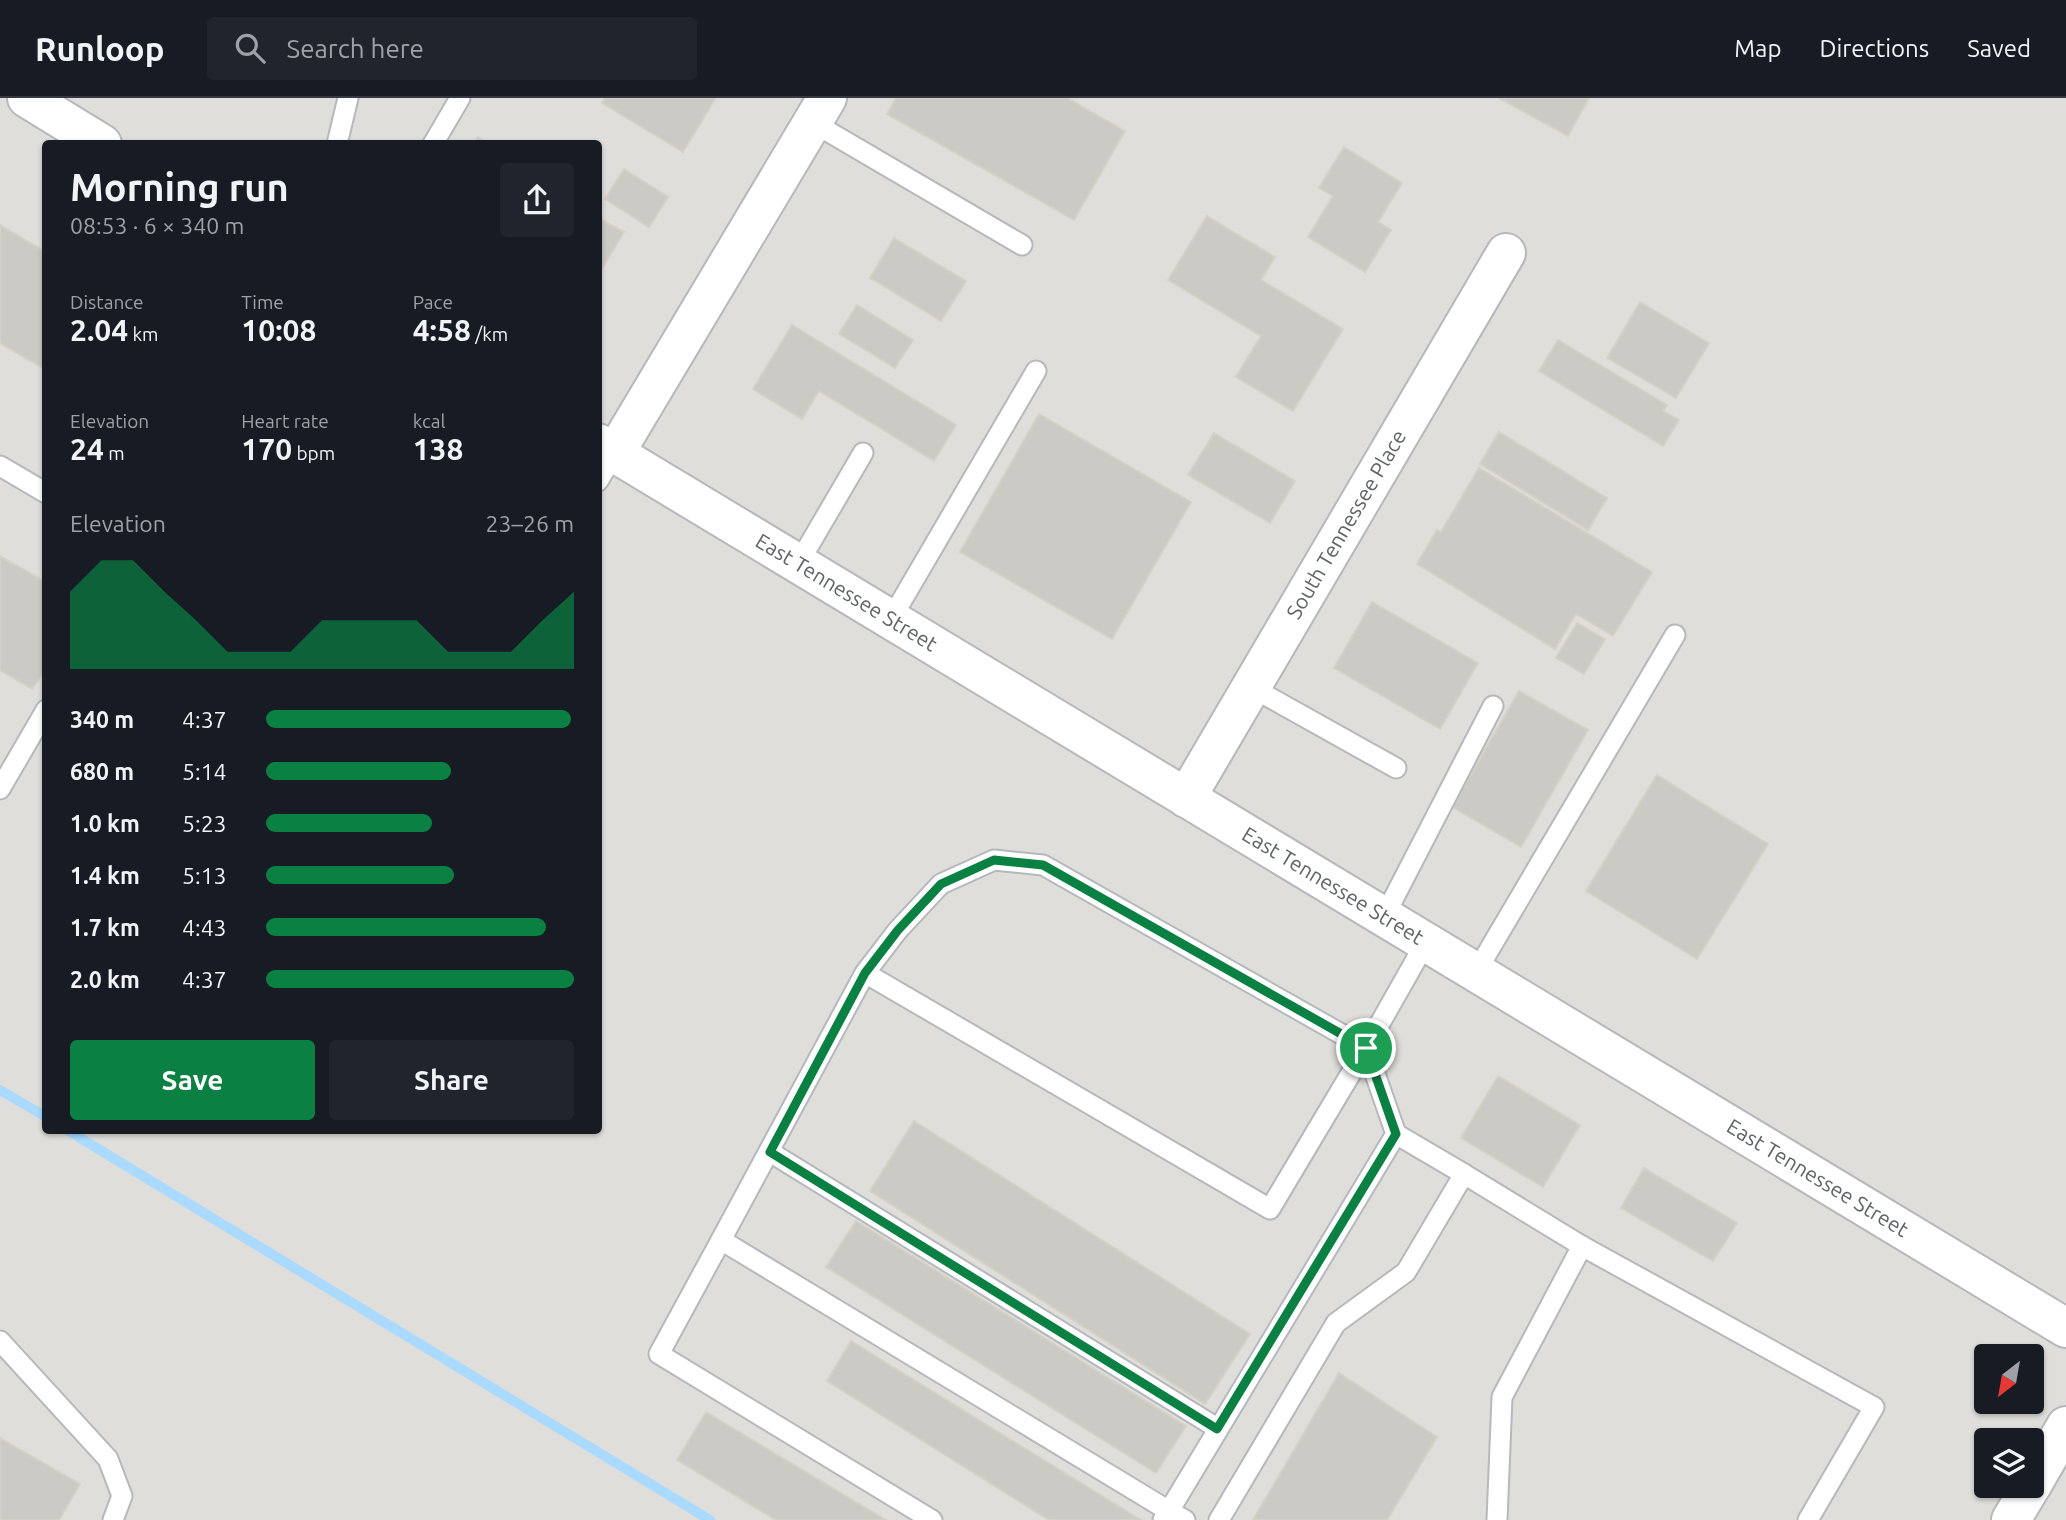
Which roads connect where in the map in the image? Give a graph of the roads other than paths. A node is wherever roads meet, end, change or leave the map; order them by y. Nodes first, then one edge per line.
1 (27, 98) edge
2 (348, 98) edge
3 (460, 98) edge
4 (819, 110) edge
5 (95, 140) edge
6 (338, 140) edge
7 (435, 140) edge
8 (1022, 245) dead end
9 (1506, 253) dead end
10 (1036, 372) dead end
11 (863, 453) dead end
12 (604, 459) edge
13 (0, 466) edge
14 (42, 491) edge
15 (798, 564) junction
16 (891, 619) junction
17 (1675, 635) dead end
18 (1251, 687) junction
19 (1493, 706) dead end
20 (42, 717) edge
21 (1396, 768) dead end
22 (0, 789) edge
23 (1186, 798) junction
24 (1384, 917) junction
25 (1426, 942) junction
26 (1476, 972) junction
27 (865, 973) junction
28 (1366, 1048) junction
29 (1396, 1134) junction
30 (770, 1152) junction
31 (1464, 1174) junction
32 (721, 1240) junction
33 (1582, 1246) junction
34 (2066, 1328) edge
35 (0, 1341) edge
36 (2066, 1426) edge
37 (1217, 1429) junction
38 (2044, 1463) edge
39 (2024, 1498) edge
40 (1172, 1517) edge
41 (113, 1520) edge
42 (932, 1520) edge
43 (1219, 1520) edge
44 (1497, 1520) edge
45 (1808, 1520) edge
46 (2011, 1520) edge

1 - 5 street
2 - 6 lane
3 - 7 lane
4 - 8 lane
4 - 12 street
9 - 18 street, South Tennessee Place
10 - 16 lane
11 - 15 lane
12 - 15 street, East Tennessee Street
13 - 14 lane
15 - 16 street, East Tennessee Street
16 - 23 street, East Tennessee Street
17 - 26 lane
18 - 21 lane
18 - 23 street, South Tennessee Place
19 - 24 lane
20 - 22 lane
23 - 24 street, East Tennessee Street
24 - 25 street, East Tennessee Street
25 - 26 street, East Tennessee Street
25 - 28 lane
26 - 34 street, East Tennessee Street
27 - 28 lane
27 - 28 lane
27 - 30 lane
28 - 29 lane
29 - 31 lane
29 - 37 lane
30 - 32 lane
30 - 37 lane
31 - 33 lane
31 - 43 lane
32 - 40 lane
32 - 42 lane
33 - 44 lane
33 - 45 lane
35 - 41 lane
36 - 38 street
37 - 40 lane
39 - 46 street

